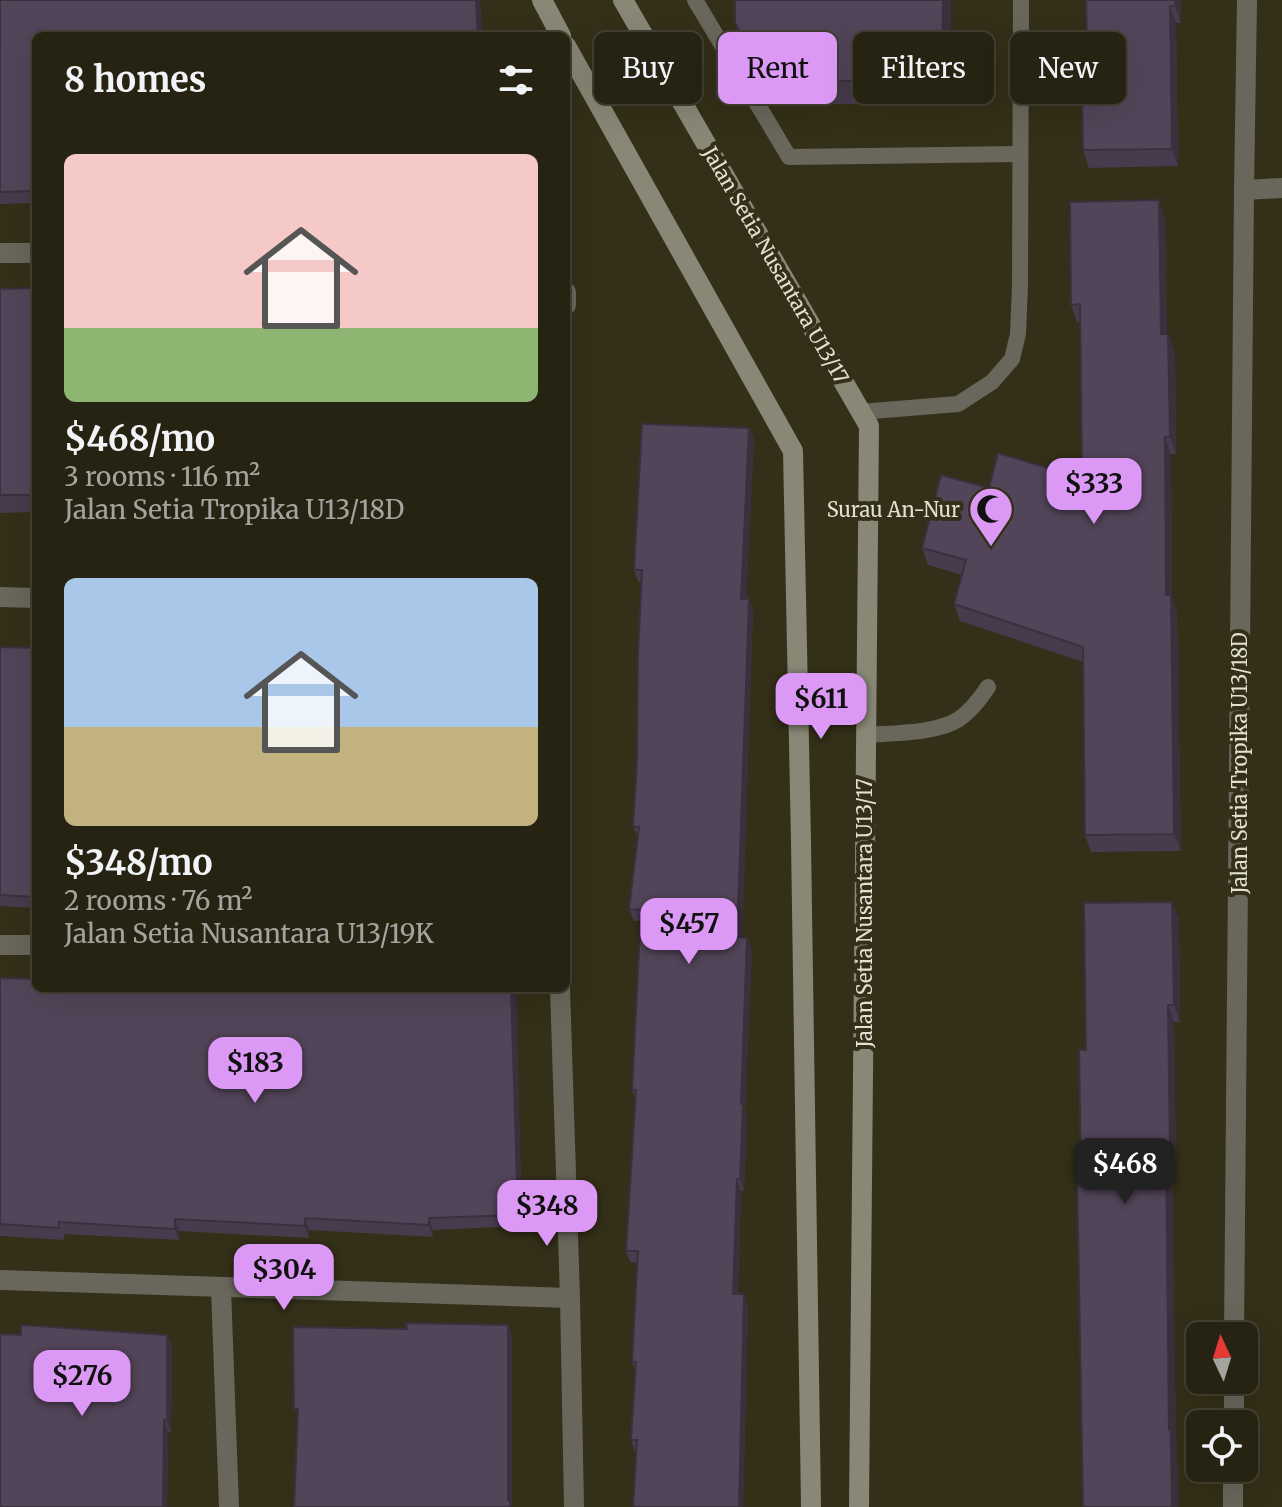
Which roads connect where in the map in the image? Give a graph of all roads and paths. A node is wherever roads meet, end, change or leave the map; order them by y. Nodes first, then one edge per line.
1 (542, 0) edge
2 (623, 0) edge
3 (695, 0) edge
4 (1021, 0) edge
5 (1247, 0) edge
6 (559, 32) edge
7 (570, 53) edge
8 (1020, 154) junction
9 (1282, 188) edge
10 (1244, 190) junction
11 (0, 253) edge
12 (32, 253) edge
13 (860, 412) junction
14 (0, 597) edge
15 (32, 598) edge
16 (988, 687) dead end
17 (866, 735) junction
18 (0, 945) edge
19 (32, 945) edge
20 (560, 992) edge
21 (0, 1280) edge
22 (221, 1288) junction
23 (570, 1298) junction
24 (1234, 1322) edge
25 (1233, 1482) edge
26 (229, 1507) edge
27 (574, 1507) edge
28 (811, 1507) edge
29 (859, 1507) edge
30 (1233, 1507) edge

1 - 6 main road
2 - 13 main road, Jalan Setia Nusantara U13/17
3 - 8 lane
4 - 8 lane
5 - 10 street, Jalan Setia Tropika U13/18D
7 - 28 main road
8 - 13 lane
9 - 10 street
10 - 24 street, Jalan Setia Tropika U13/18D
11 - 12 street
13 - 17 main road, Jalan Setia Nusantara U13/17
14 - 15 street
16 - 17 lane
17 - 29 main road, Jalan Setia Nusantara U13/17
18 - 19 street
20 - 23 street
21 - 22 street
22 - 23 street
22 - 26 street
23 - 27 street
25 - 30 street

